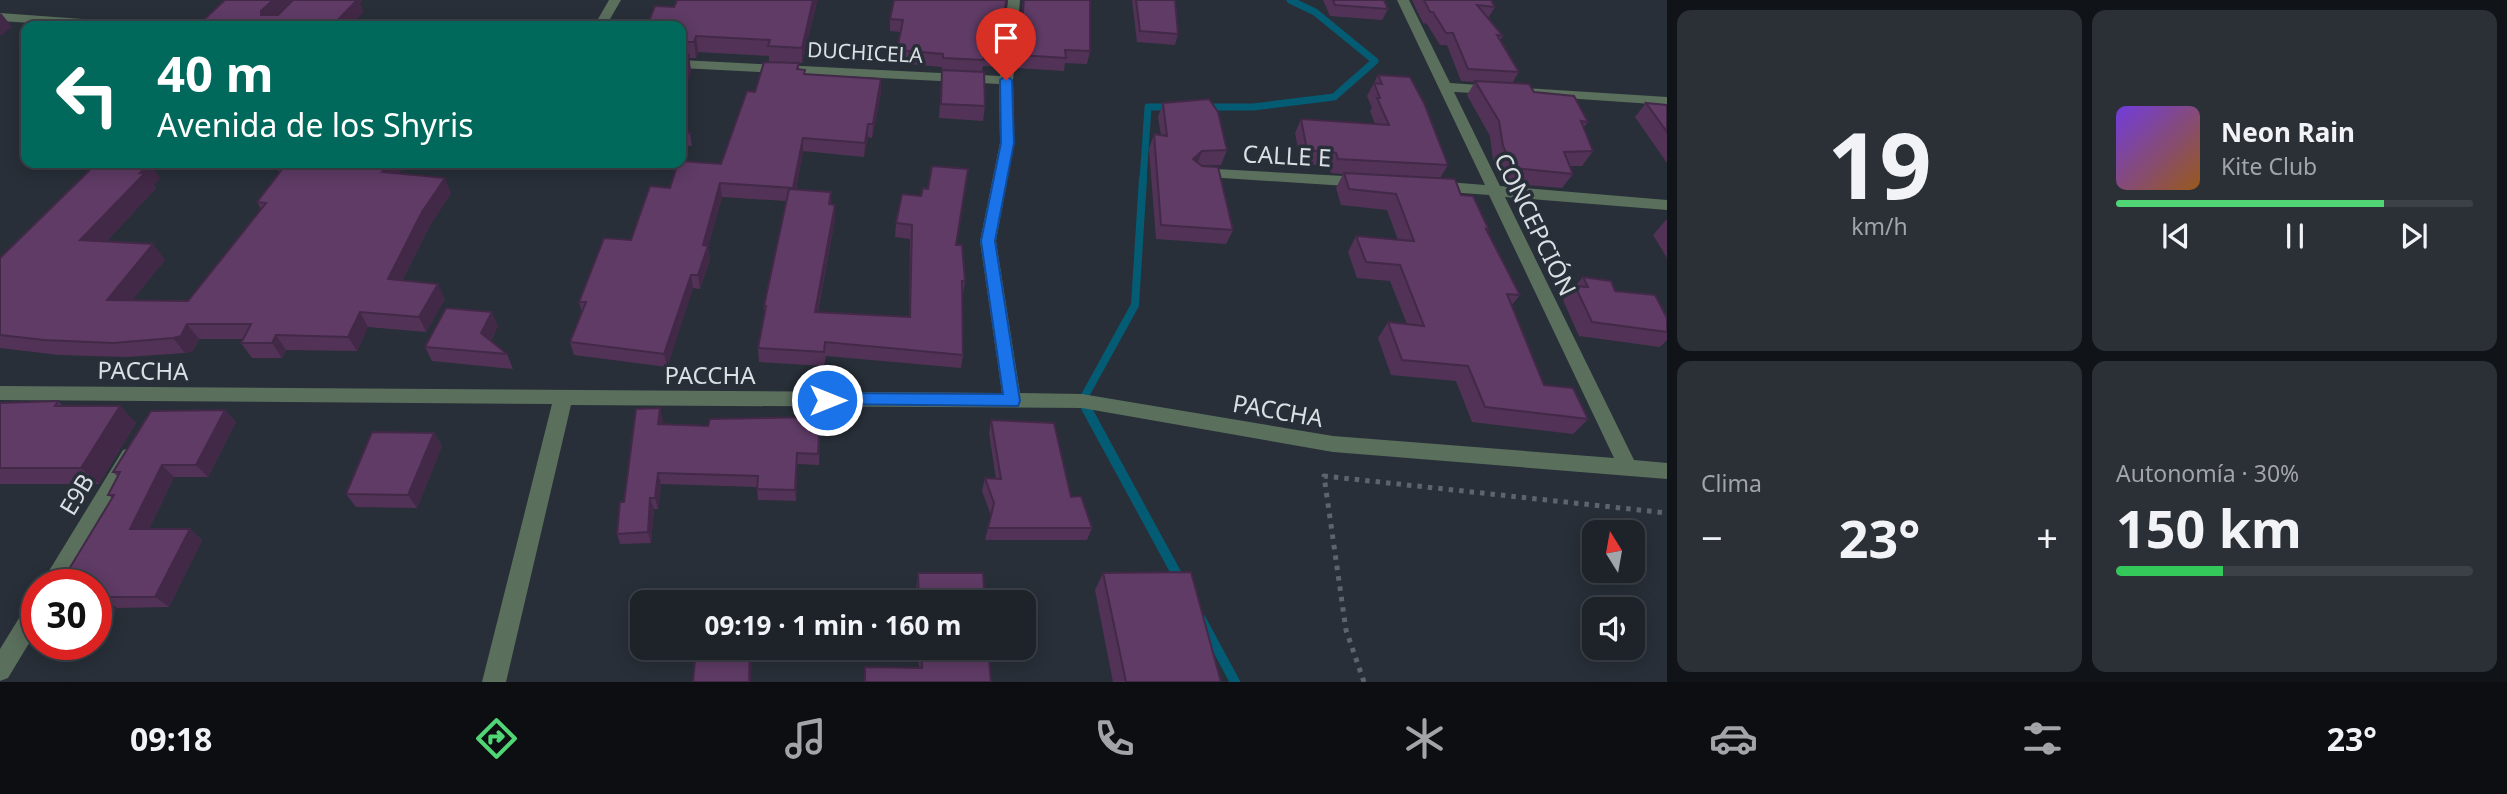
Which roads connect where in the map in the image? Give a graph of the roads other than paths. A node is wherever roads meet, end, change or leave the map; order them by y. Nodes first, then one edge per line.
1 (615, 0) edge
2 (1014, 0) edge
3 (1403, 0) edge
4 (0, 17) edge
5 (55, 21) edge
6 (603, 21) edge
7 (686, 64) edge
8 (1006, 80) junction
9 (1445, 87) junction
10 (1667, 101) edge
11 (1197, 173) edge
12 (1373, 182) edge
13 (1413, 185) edge
14 (1494, 189) junction
15 (1667, 205) edge
16 (0, 393) edge
17 (167, 394) junction
18 (563, 398) junction
19 (1012, 401) junction
20 (152, 418) edge
21 (138, 442) edge
22 (1628, 468) junction
23 (1667, 471) edge
24 (61, 569) edge
25 (21, 635) edge
26 (0, 670) edge
27 (494, 682) edge

1 - 6 street
2 - 8 street
3 - 9 street, CONCEPCIÓN
4 - 5 street
7 - 8 street, DUCHICELA
8 - 19 street
9 - 10 street
9 - 14 street, CONCEPCIÓN
11 - 12 street, CALLE E
13 - 14 street
14 - 15 street
14 - 22 street, CONCEPCIÓN
16 - 17 street, PACCHA
17 - 18 street, PACCHA
17 - 20 street
18 - 19 street, PACCHA
18 - 27 street
19 - 22 street, PACCHA
21 - 24 street, E9B
22 - 23 street, PACCHA
25 - 26 street

